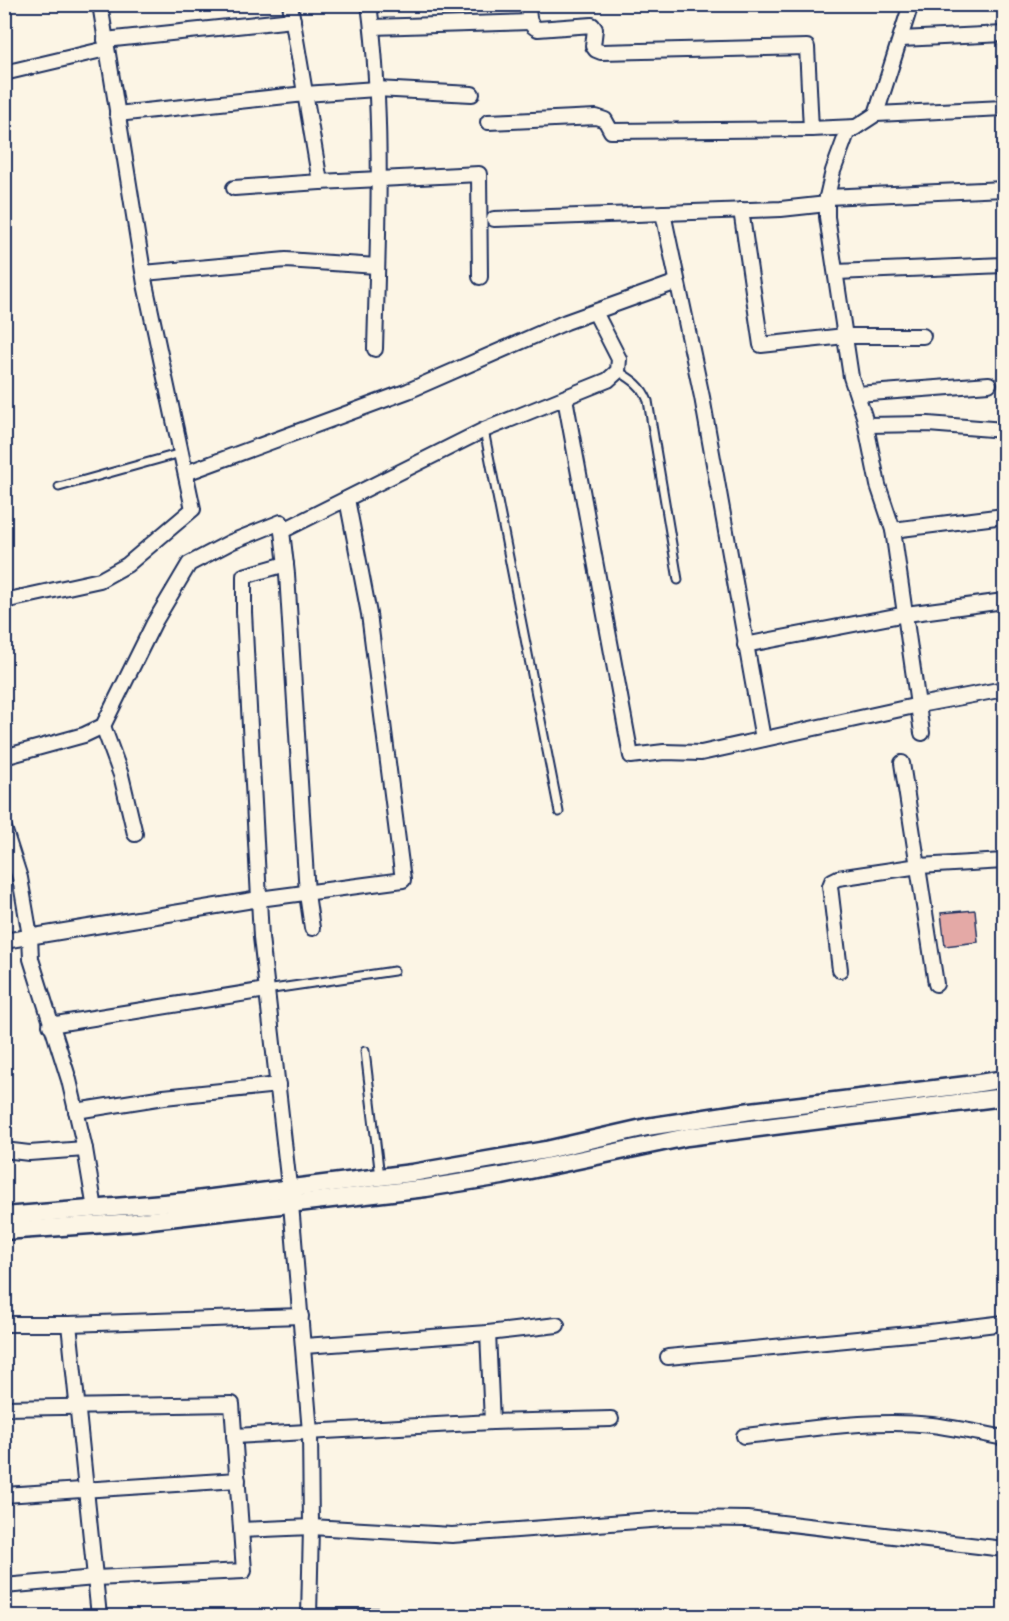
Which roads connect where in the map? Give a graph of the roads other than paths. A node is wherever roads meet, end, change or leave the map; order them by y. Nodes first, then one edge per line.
1 (100, 4) edge
2 (290, 4) edge
3 (369, 4) edge
4 (528, 4) edge
5 (911, 4) edge
6 (293, 20) junction
7 (529, 22) junction
8 (372, 27) junction
9 (1005, 34) edge
10 (901, 39) junction
11 (106, 45) junction
12 (4, 73) edge
13 (376, 89) junction
14 (305, 94) junction
15 (472, 94) dead end
16 (1005, 108) edge
17 (117, 114) junction
18 (876, 114) junction
19 (488, 122) dead end
20 (856, 127) junction
21 (811, 129) junction
22 (379, 179) junction
23 (321, 182) junction
24 (234, 188) dead end
25 (1005, 189) edge
26 (827, 200) junction
27 (741, 210) junction
28 (663, 213) junction
29 (495, 219) dead end
30 (377, 266) junction
31 (1005, 266) edge
32 (836, 272) junction
33 (144, 273) junction
34 (480, 277) dead end
35 (677, 282) junction
36 (595, 312) junction
37 (844, 336) junction
38 (922, 336) dead end
39 (375, 349) dead end
40 (618, 371) junction
41 (989, 384) dead end
42 (857, 394) junction
43 (565, 398) junction
44 (866, 425) junction
45 (484, 430) junction
46 (1005, 430) edge
47 (182, 453) junction
48 (186, 473) junction
49 (59, 486) dead end
50 (347, 499) junction
51 (1005, 516) edge
52 (893, 530) junction
53 (282, 531) junction
54 (286, 564) junction
55 (678, 580) dead end
56 (4, 601) edge
57 (1005, 602) edge
58 (906, 614) junction
59 (745, 645) junction
60 (1005, 689) edge
61 (919, 705) junction
62 (103, 726) junction
63 (922, 733) dead end
64 (763, 739) junction
65 (4, 757) edge
66 (902, 763) dead end
67 (559, 812) dead end
68 (4, 828) edge
69 (135, 834) dead end
70 (1005, 861) edge
71 (919, 866) junction
72 (307, 894) junction
73 (259, 899) junction
74 (312, 928) dead end
75 (30, 936) junction
76 (4, 941) edge
77 (840, 970) dead end
78 (394, 971) dead end
79 (936, 984) dead end
80 (266, 990) junction
81 (50, 1025) junction
82 (365, 1051) dead end
83 (1005, 1079) edge
84 (278, 1085) junction
85 (1005, 1097) edge
86 (76, 1111) junction
87 (730, 1123) junction
88 (85, 1149) junction
89 (4, 1150) edge
90 (380, 1177) junction
91 (290, 1196) junction
92 (95, 1209) junction
93 (4, 1216) edge
94 (4, 1231) edge
95 (301, 1316) junction
96 (1005, 1323) edge
97 (4, 1324) edge
98 (69, 1324) junction
99 (557, 1325) dead end
100 (488, 1334) junction
101 (304, 1346) junction
102 (668, 1357) dead end
103 (77, 1407) junction
104 (4, 1408) edge
105 (611, 1419) dead end
106 (492, 1422) junction
107 (310, 1432) junction
108 (234, 1436) junction
109 (744, 1436) dead end
110 (1005, 1437) edge
111 (238, 1480) junction
112 (86, 1490) junction
113 (4, 1495) edge
114 (311, 1527) junction
115 (241, 1530) junction
116 (1005, 1549) edge
117 (95, 1578) junction
118 (4, 1586) edge
119 (309, 1616) edge
120 (99, 1617) edge
121 (390, 1617) edge

1 - 11 street
2 - 6 street
3 - 8 street
4 - 7 street
5 - 10 street
6 - 11 street
6 - 14 street
7 - 8 street
7 - 21 street
8 - 13 street
9 - 10 street
10 - 18 street
11 - 12 street
11 - 17 street
13 - 14 street
13 - 15 street
13 - 22 street
14 - 17 street
14 - 23 street
16 - 18 street
17 - 33 street
18 - 20 street
19 - 21 street
20 - 21 street
20 - 26 street
22 - 23 street
22 - 30 street
22 - 34 street
23 - 24 street
25 - 26 street
26 - 27 street
26 - 32 street
27 - 28 street
27 - 37 street
28 - 29 street
28 - 35 street
30 - 33 street
30 - 39 street
31 - 32 street
32 - 37 street
33 - 47 street
35 - 36 street
35 - 59 street
36 - 40 street
36 - 48 street
37 - 38 street
37 - 42 street
40 - 43 street
40 - 55 lane
41 - 42 street
42 - 44 street
43 - 45 street
43 - 64 street
44 - 46 street
44 - 52 street
45 - 50 street
45 - 67 lane
47 - 48 street
47 - 49 lane
48 - 56 street
50 - 53 street
50 - 72 street
51 - 52 street
52 - 58 street
53 - 54 street
53 - 62 street
54 - 72 street
54 - 73 street
57 - 58 street
58 - 59 street
58 - 61 street
59 - 64 street
60 - 61 street
61 - 63 street
61 - 64 street
62 - 65 street
62 - 69 street
66 - 71 street
68 - 75 street
70 - 71 street
71 - 77 street
71 - 79 street
72 - 73 street
72 - 74 street
73 - 75 street
73 - 80 street
75 - 76 street
75 - 81 street
78 - 80 lane
80 - 81 street
80 - 84 street
81 - 86 street
82 - 90 lane
83 - 87 street
84 - 86 street
84 - 91 street
85 - 87 street
86 - 88 street
87 - 90 street
87 - 91 street
88 - 89 street
88 - 92 street
90 - 91 street
91 - 92 street
91 - 94 street
91 - 95 street
92 - 93 street
95 - 98 street
95 - 101 street
96 - 102 street
97 - 98 street
98 - 103 street
99 - 100 street
100 - 101 street
100 - 106 street
101 - 107 street
103 - 104 street
103 - 108 street
103 - 112 street
105 - 106 street
106 - 107 street
107 - 108 street
107 - 114 street
108 - 111 street
109 - 110 street
111 - 112 street
111 - 115 street
112 - 113 street
112 - 117 street
114 - 115 street
114 - 116 street
114 - 119 street
115 - 117 street
117 - 118 street
117 - 120 street
119 - 121 street

